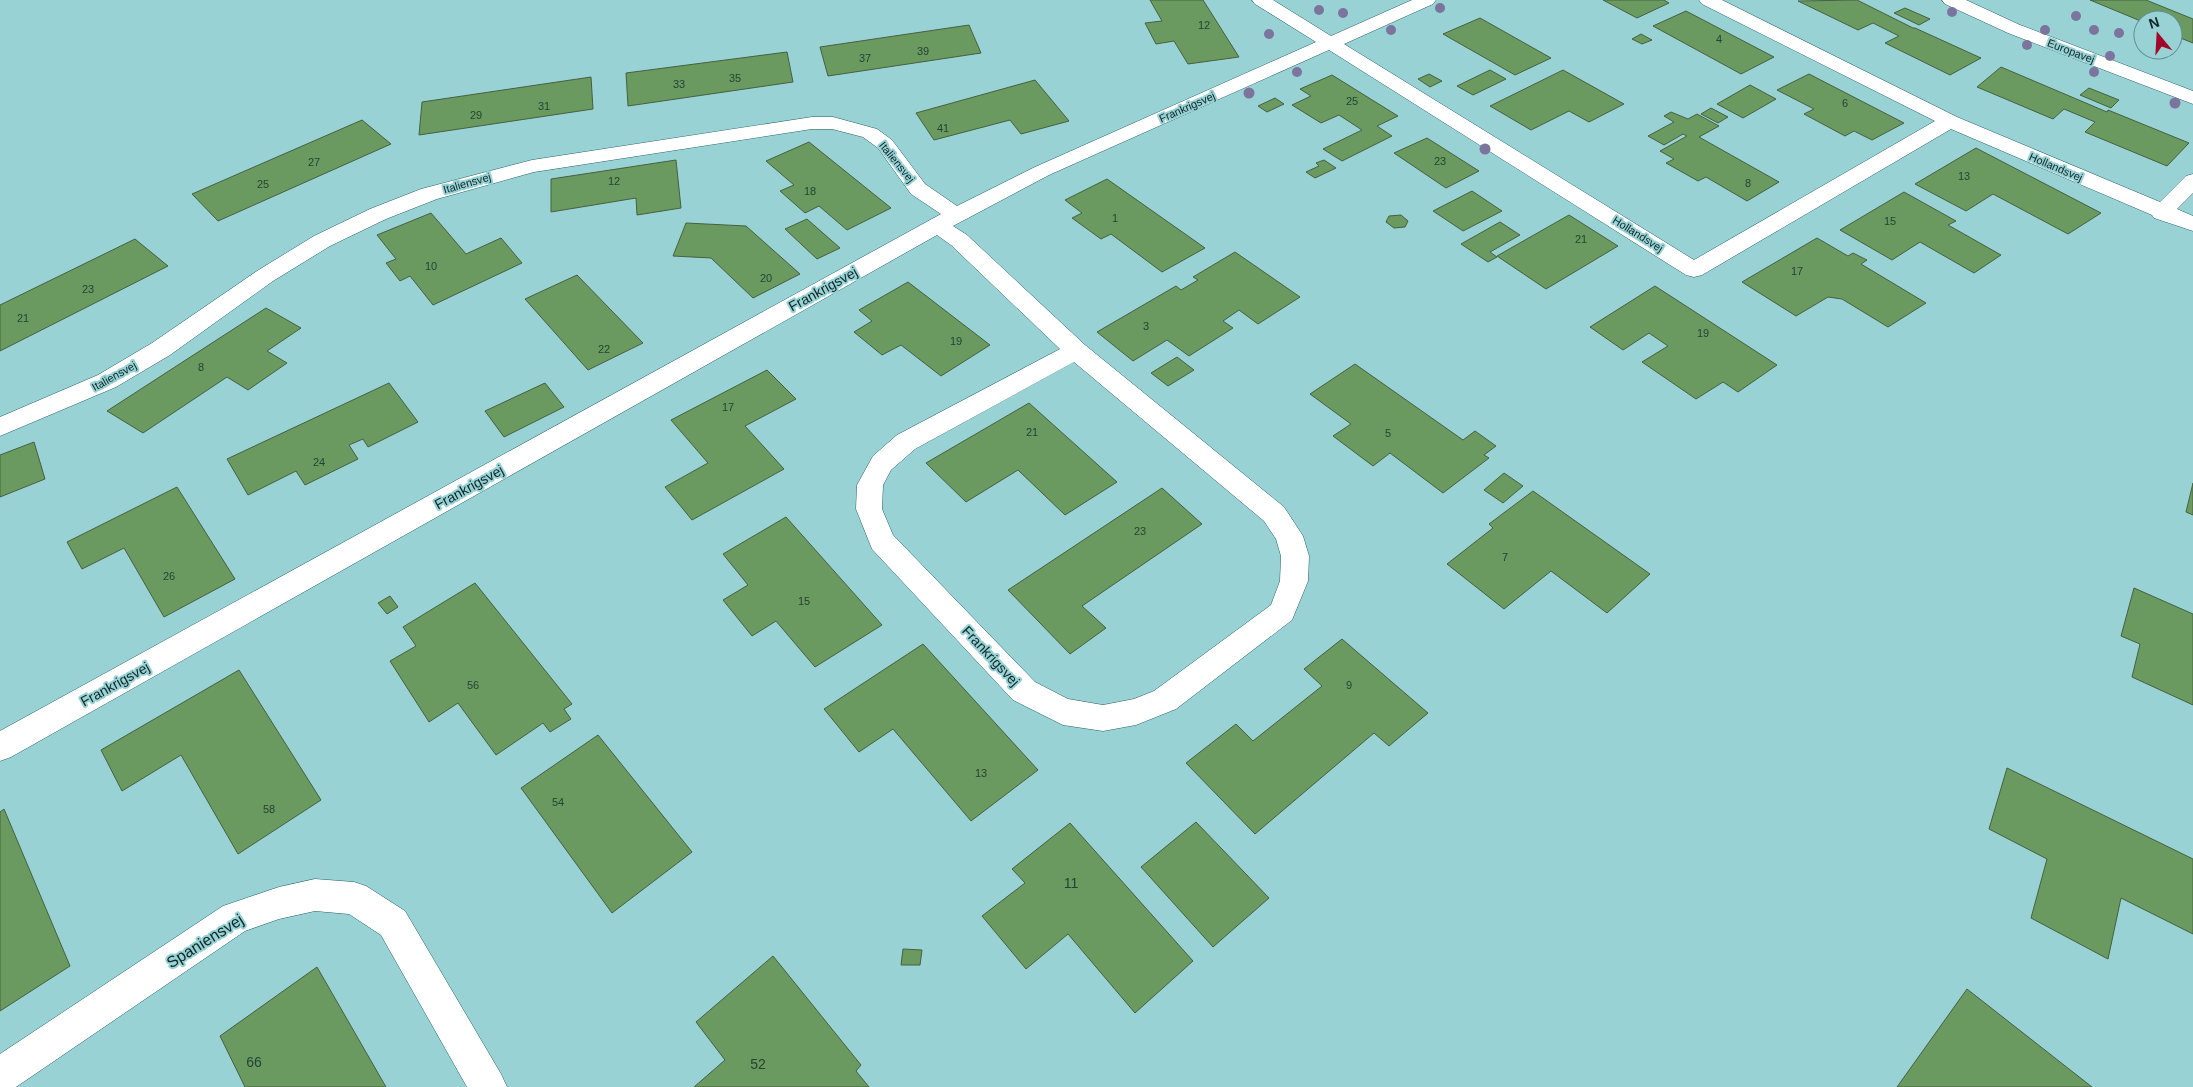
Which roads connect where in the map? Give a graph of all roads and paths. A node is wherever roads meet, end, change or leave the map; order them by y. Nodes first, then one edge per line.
1 (1261, 0) edge
2 (1427, 0) edge
3 (1708, 0) edge
4 (1951, 0) edge
5 (1330, 43) junction
6 (2193, 98) edge
7 (1950, 121) junction
8 (2193, 180) edge
9 (2162, 213) junction
10 (946, 220) junction
11 (2193, 224) edge
12 (1076, 351) junction
13 (0, 427) edge
14 (0, 747) edge
15 (0, 1076) edge
16 (488, 1087) edge

1 - 5 street
2 - 5 street, Frankrigsvej
3 - 7 street, Hollandsvej
4 - 6 street, Europavej
5 - 7 street, Hollandsvej
5 - 10 street, Frankrigsvej
7 - 9 street, Hollandsvej
8 - 9 street
9 - 11 street, Hollandsvej
10 - 12 street, Frankrigsvej
10 - 13 street, Italiensvej
10 - 14 street, Frankrigsvej
12 - 12 street, Frankrigsvej
15 - 16 street, Spaniensvej

